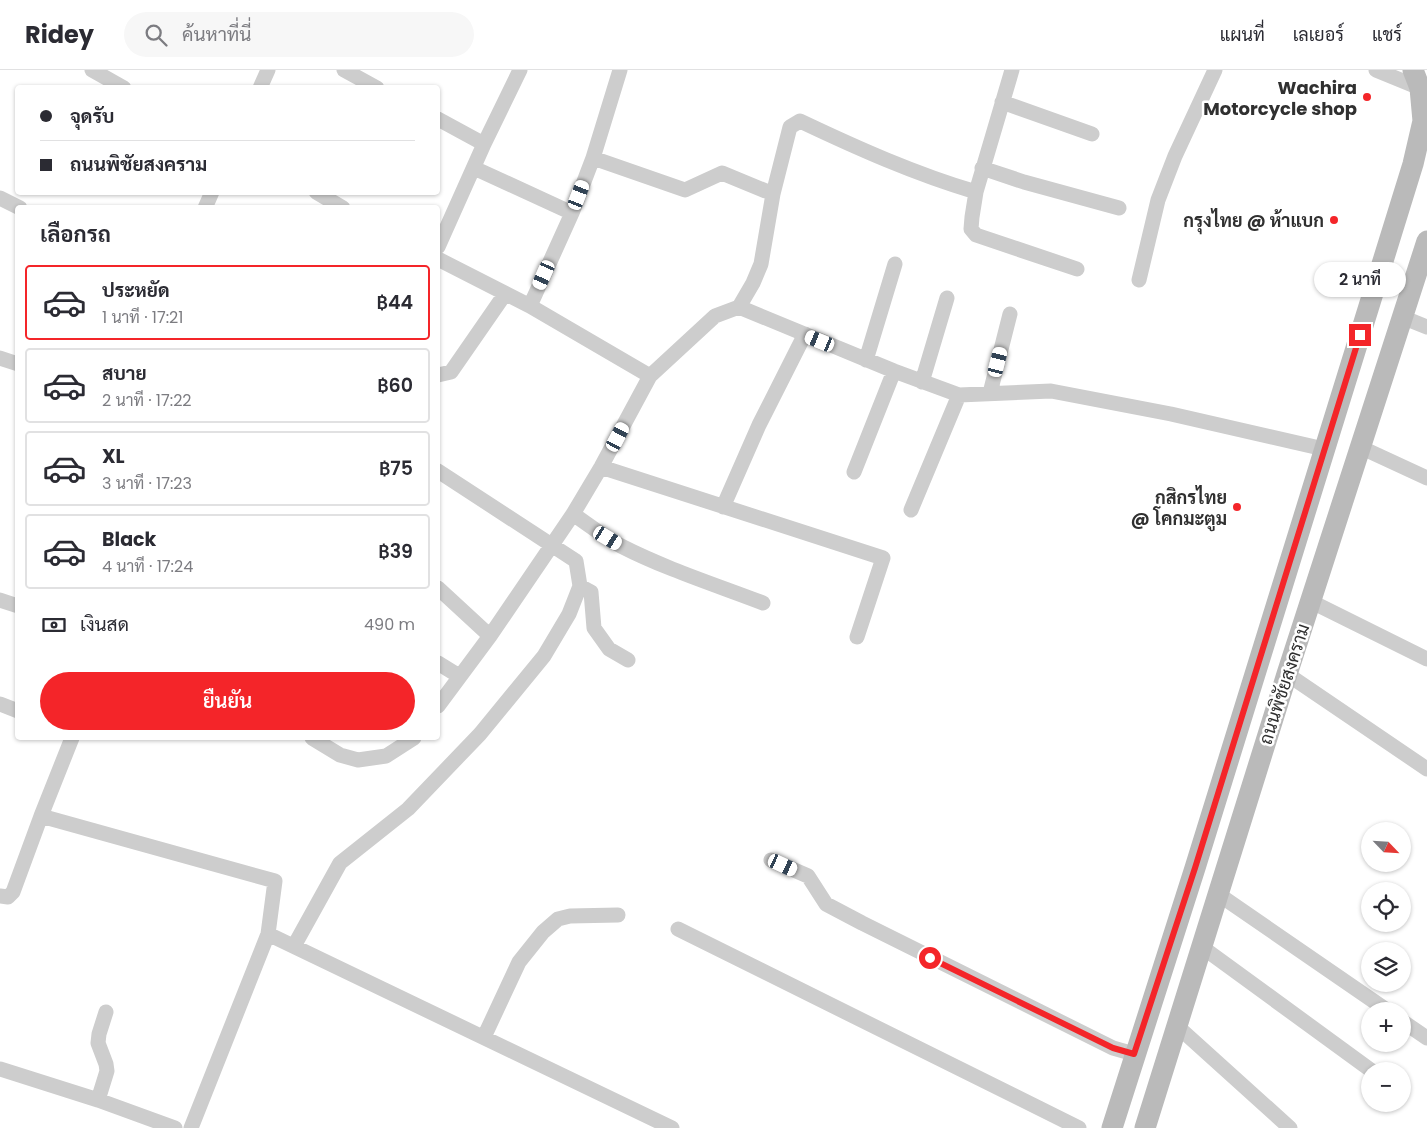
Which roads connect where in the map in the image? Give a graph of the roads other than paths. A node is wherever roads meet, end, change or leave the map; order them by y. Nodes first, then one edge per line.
1 (92, 70) edge
2 (268, 70) edge
3 (344, 70) edge
4 (520, 70) edge
5 (620, 70) edge
6 (1012, 70) edge
7 (1215, 70) edge
8 (1376, 70) edge
9 (119, 85) edge
10 (261, 85) edge
11 (372, 85) edge
12 (1420, 95) edge
13 (1002, 102) junction
14 (440, 120) edge
15 (1092, 134) dead end
16 (484, 144) junction
17 (593, 158) junction
18 (474, 168) junction
19 (982, 168) junction
20 (976, 192) junction
21 (773, 194) junction
22 (321, 195) edge
23 (338, 205) edge
24 (1119, 208) dead end
25 (572, 214) junction
26 (440, 243) edge
27 (1427, 243) edge
28 (440, 260) edge
29 (895, 264) dead end
30 (1077, 269) dead end
31 (1139, 280) dead end
32 (505, 294) junction
33 (947, 298) dead end
34 (530, 306) junction
35 (739, 308) junction
36 (1010, 314) dead end
37 (1402, 317) junction
38 (1427, 327) edge
39 (805, 334) junction
40 (0, 358) edge
41 (866, 360) junction
42 (15, 363) edge
43 (894, 371) junction
44 (440, 375) edge
45 (650, 376) junction
46 (922, 382) junction
47 (990, 393) junction
48 (959, 395) junction
49 (1360, 447) junction
50 (1324, 449) junction
51 (601, 467) junction
52 (440, 472) edge
53 (854, 472) dead end
54 (1427, 478) edge
55 (722, 506) junction
56 (910, 510) dead end
57 (573, 514) junction
58 (552, 547) junction
59 (580, 586) junction
60 (440, 590) edge
61 (1310, 601) junction
62 (763, 603) dead end
63 (490, 636) junction
64 (857, 637) dead end
65 (1427, 659) edge
66 (628, 660) dead end
67 (440, 664) edge
68 (1287, 674) junction
69 (460, 676) junction
70 (440, 703) edge
71 (0, 704) edge
72 (15, 710) edge
73 (71, 740) edge
74 (315, 740) edge
75 (411, 740) edge
76 (1427, 769) edge
77 (40, 816) junction
78 (771, 860) dead end
79 (1218, 894) junction
80 (0, 896) edge
81 (618, 915) dead end
82 (678, 929) dead end
83 (268, 934) junction
84 (294, 946) junction
85 (1202, 947) junction
86 (1375, 1002) edge
87 (106, 1012) dead end
88 (1177, 1026) junction
89 (1411, 1027) edge
90 (484, 1037) junction
91 (1427, 1038) edge
92 (1134, 1054) junction
93 (1361, 1063) edge
94 (0, 1069) edge
95 (98, 1100) junction
96 (175, 1128) edge
97 (192, 1128) edge
98 (672, 1128) edge
99 (1079, 1128) edge
100 (1112, 1128) edge
101 (1145, 1128) edge
102 (1290, 1128) edge

1 - 9 street
2 - 10 street
3 - 11 street
4 - 16 street
5 - 17 street
6 - 13 street
7 - 31 street
8 - 12 street
12 - 50 main road, ถนนพิชัยสงคราม
13 - 15 street
13 - 19 street
14 - 16 street
16 - 18 street
17 - 21 street
17 - 25 street
18 - 25 street
18 - 26 street
19 - 20 street
19 - 24 street
20 - 21 street
20 - 30 street
21 - 35 street
22 - 23 street
25 - 34 street
27 - 37 main road, ถนนพิชัยสงคราม
28 - 32 street
29 - 41 street
32 - 34 street
32 - 44 street
33 - 46 street
34 - 45 street
35 - 39 street
35 - 45 street
36 - 47 street
37 - 38 street
37 - 49 main road, ถนนพิชัยสงคราม
39 - 41 street
39 - 55 street
40 - 42 street
41 - 43 street
43 - 46 street
43 - 53 street
45 - 51 street
46 - 48 street
47 - 48 street
47 - 50 street
48 - 56 street
49 - 54 street
49 - 61 main road, ถนนพิชัยสงคราม
50 - 92 main road, ถนนพิชัยสงคราม
51 - 55 street
51 - 57 street
52 - 58 street
55 - 64 street
57 - 58 street
57 - 62 street
58 - 59 street
58 - 63 street
59 - 66 street
59 - 84 street
60 - 63 street
61 - 65 street
61 - 68 main road, ถนนพิชัยสงคราม
63 - 69 street
67 - 69 street
68 - 76 street
68 - 79 main road, ถนนพิชัยสงคราม
69 - 70 street
71 - 72 street
73 - 77 street
74 - 75 street
77 - 80 street
77 - 83 street
78 - 92 street
79 - 85 main road, ถนนพิชัยสงคราม
79 - 86 street
81 - 90 street
82 - 99 street
83 - 84 street
83 - 97 street
84 - 90 street
85 - 88 main road, ถนนพิชัยสงคราม
85 - 93 street
87 - 95 street
88 - 101 main road, ถนนพิชัยสงคราม
88 - 102 street
89 - 91 street
90 - 98 street
92 - 100 main road, ถนนพิชัยสงคราม
94 - 95 street
95 - 96 street

